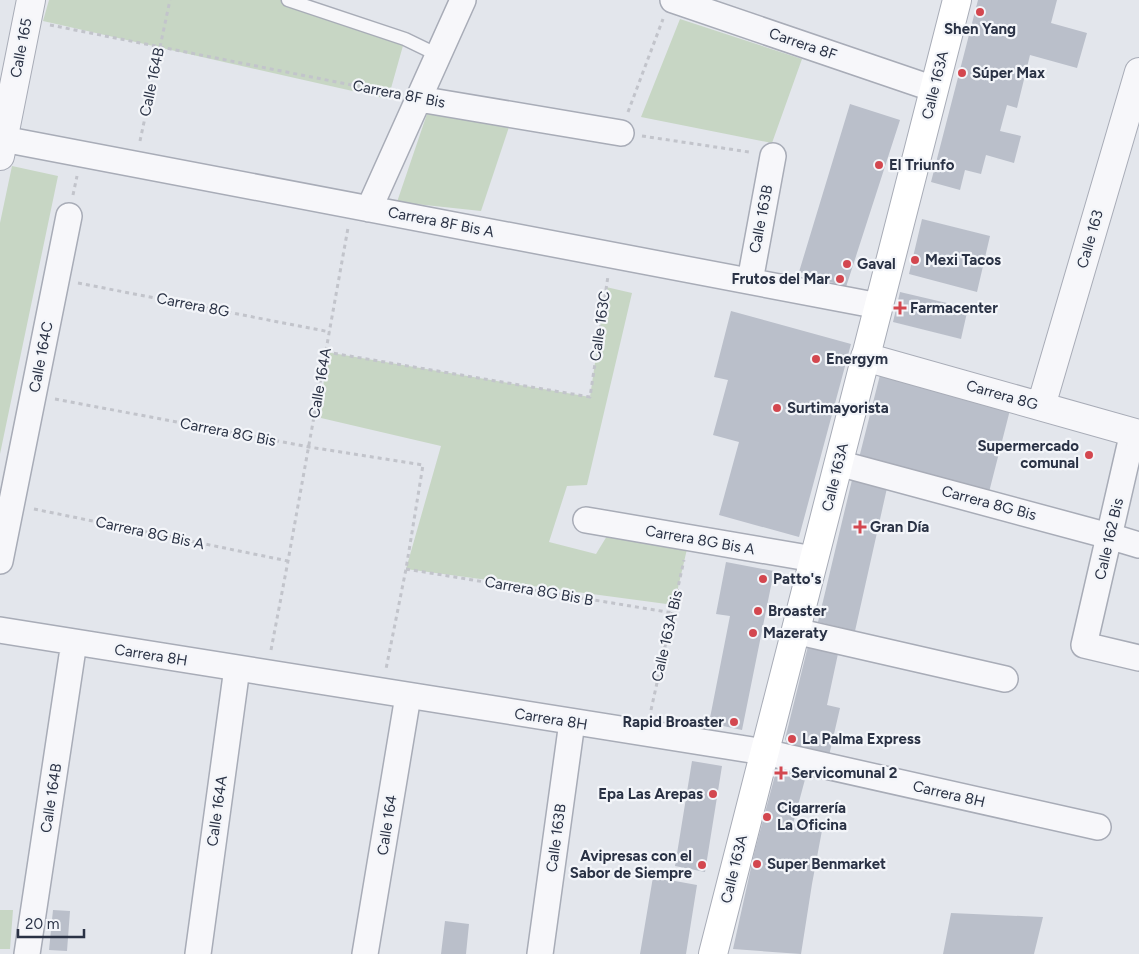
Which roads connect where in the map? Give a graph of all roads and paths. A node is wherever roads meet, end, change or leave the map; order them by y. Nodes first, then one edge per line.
1 (170, 0) edge
2 (288, 0) edge
3 (463, 0) edge
4 (957, 0) edge
5 (668, 9) edge
6 (29, 10) edge
7 (160, 46) junction
8 (438, 55) junction
9 (1139, 72) edge
10 (934, 88) junction
11 (419, 98) junction
12 (621, 133) junction
13 (2, 147) edge
14 (82, 154) junction
15 (773, 156) joint
16 (135, 164) junction
17 (361, 207) junction
18 (69, 216) joint
19 (611, 255) junction
20 (56, 279) junction
21 (750, 281) junction
22 (878, 306) junction
23 (330, 332) junction
24 (326, 352) junction
25 (865, 357) junction
26 (33, 395) junction
27 (1041, 406) junction
28 (1136, 433) edge
29 (309, 447) junction
30 (838, 463) junction
31 (12, 505) junction
32 (586, 520) dead end
33 (1110, 536) junction
34 (690, 538) junction
35 (1139, 545) edge
36 (814, 559) junction
37 (0, 561) edge
38 (288, 561) junction
39 (406, 568) junction
40 (673, 613) junction
41 (0, 630) edge
42 (795, 631) junction
43 (74, 642) junction
44 (1139, 658) edge
45 (236, 668) junction
46 (266, 673) junction
47 (1005, 679) dead end
48 (382, 692) junction
49 (408, 696) junction
50 (572, 722) junction
51 (645, 734) junction
52 (764, 752) junction
53 (1098, 827) dead end
54 (27, 954) edge
55 (198, 954) edge
56 (365, 954) edge
57 (540, 954) edge
58 (712, 954) edge

1 - 7 path, Calle 164B
2 - 8 lane
3 - 8 street
4 - 10 main road, Calle 163A
5 - 10 street, Carrera 8F
5 - 12 path
6 - 7 path, Carrera 8F Bis
6 - 13 street, Calle 165
7 - 11 path, Carrera 8F Bis
7 - 16 path, Calle 164B
8 - 11 street
9 - 27 street, Calle 163
10 - 22 main road, Calle 163A
11 - 12 street, Carrera 8F Bis
11 - 17 street
12 - 15 path
13 - 14 street, Carrera 8F Bis A
14 - 16 street, Carrera 8F Bis A
14 - 18 path
15 - 21 street, Calle 163B
16 - 17 street, Carrera 8F Bis A
17 - 19 street, Carrera 8F Bis A
17 - 23 path, Calle 164A
18 - 20 street, Calle 164C
19 - 21 street, Carrera 8F Bis A
19 - 24 path, Calle 163C
20 - 23 path, Carrera 8G
20 - 26 street, Calle 164C
21 - 22 street, Carrera 8F Bis A
22 - 25 main road, Calle 163A
23 - 24 path, Calle 164A
24 - 29 path, Calle 164A
25 - 27 street, Carrera 8G
25 - 30 main road, Calle 163A
26 - 29 path, Carrera 8G Bis
26 - 31 street, Calle 164C
27 - 28 street, Carrera 8G
28 - 33 street, Calle 162 Bis
29 - 38 path, Calle 164A
29 - 39 path, Carrera 8G Bis
30 - 33 street, Carrera 8G Bis
30 - 36 main road, Calle 163A
31 - 37 street, Calle 164C
31 - 38 path, Carrera 8G Bis A
32 - 34 street, Carrera 8G Bis A
33 - 35 street, Carrera 8G Bis
33 - 44 street, Calle 162 Bis
34 - 36 street, Carrera 8G Bis A
34 - 40 path, Calle 163A Bis
36 - 42 main road, Calle 163A
38 - 46 path, Calle 164A
39 - 40 path, Carrera 8G Bis B
39 - 48 path
40 - 51 path, Calle 163A Bis
41 - 43 street, Carrera 8H
42 - 47 street
42 - 52 main road, Calle 163A
43 - 45 street, Carrera 8H
43 - 54 street, Calle 164B
45 - 46 street, Carrera 8H
45 - 55 street, Calle 164A
46 - 48 street, Carrera 8H
48 - 49 street, Carrera 8H
49 - 50 street, Carrera 8H
49 - 56 street, Calle 164
50 - 51 street, Carrera 8H
50 - 57 street, Calle 163B
51 - 52 street, Carrera 8H
52 - 53 street, Carrera 8H
52 - 58 main road, Calle 163A

